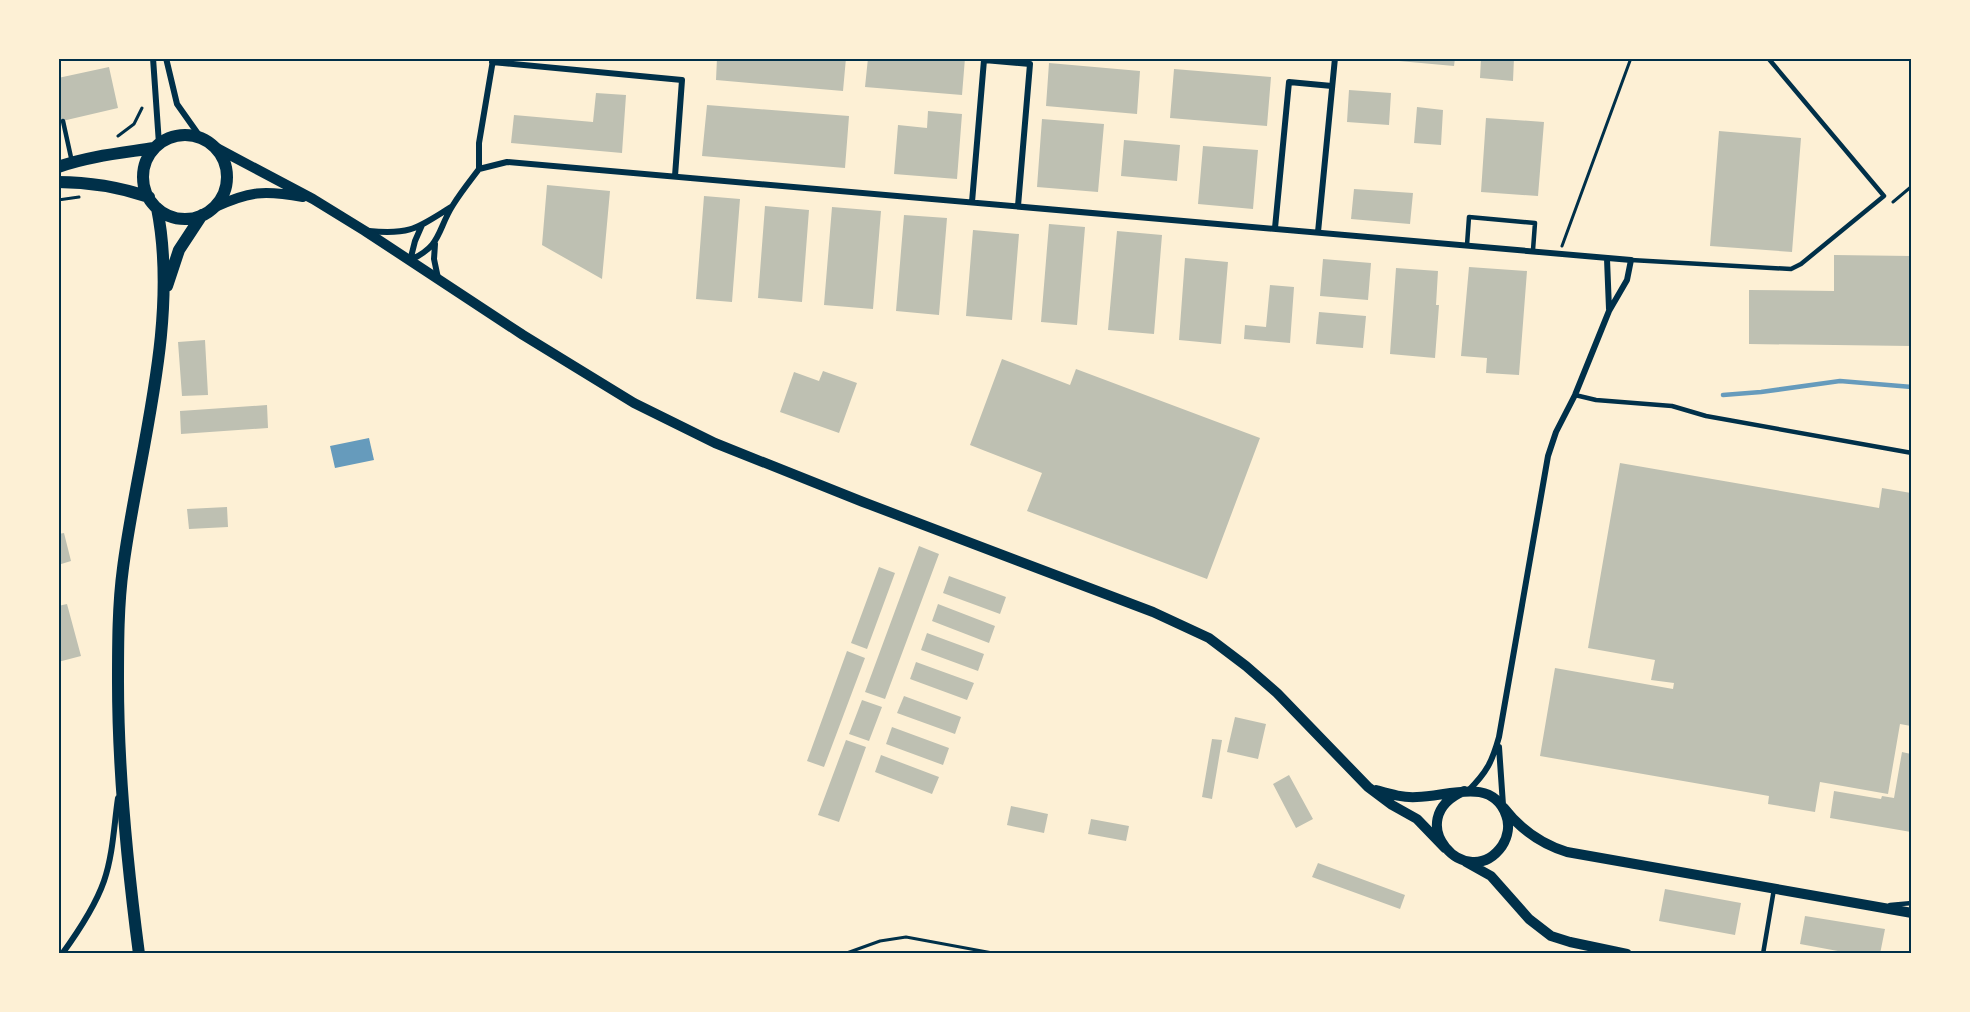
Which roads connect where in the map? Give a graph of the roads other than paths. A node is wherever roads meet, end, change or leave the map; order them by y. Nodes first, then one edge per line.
1 (153, 58) edge
2 (166, 58) edge
3 (1335, 58) edge
4 (1768, 58) edge
5 (492, 60) edge
6 (1332, 86) junction
7 (63, 121) dead end
8 (201, 138) junction
9 (157, 146) junction
10 (213, 146) junction
11 (72, 162) junction
12 (58, 167) edge
13 (479, 169) junction
14 (675, 176) junction
15 (58, 182) edge
16 (149, 197) junction
17 (313, 199) junction
18 (972, 202) junction
19 (1018, 206) junction
20 (452, 207) junction
21 (157, 208) junction
22 (213, 208) junction
23 (202, 215) junction
24 (423, 225) junction
25 (1275, 228) junction
26 (365, 231) junction
27 (1318, 232) junction
28 (435, 244) junction
29 (1467, 245) junction
30 (1533, 250) junction
31 (1607, 258) junction
32 (1631, 260) junction
33 (410, 261) junction
34 (438, 279) junction
35 (164, 296) junction
36 (1609, 310) junction
37 (1575, 395) junction
38 (1911, 453) edge
39 (1499, 737) junction
40 (120, 780) junction
41 (1368, 787) junction
42 (1466, 791) junction
43 (1504, 808) junction
44 (1445, 848) junction
45 (1463, 861) junction
46 (1774, 889) junction
47 (1911, 903) edge
48 (1875, 907) junction
49 (1911, 913) edge
50 (62, 954) edge
51 (139, 954) edge
52 (1627, 954) edge
53 (1763, 954) edge

1 - 9 street
2 - 8 street
3 - 6 street
4 - 32 lane
5 - 13 street
5 - 14 street
6 - 25 street
6 - 27 street
7 - 11 lane
8 - 9 main road
8 - 10 main road
9 - 11 main road
9 - 16 main road
10 - 17 street
10 - 22 main road
11 - 12 main road
13 - 14 street
13 - 20 street
14 - 18 street
15 - 16 main road
16 - 21 main road
17 - 22 street
17 - 26 street
18 - 19 street
18 - 19 street
19 - 25 street
20 - 24 street
20 - 28 street
21 - 23 main road
21 - 35 main road
22 - 23 main road
23 - 35 main road
24 - 26 street
24 - 33 street
25 - 27 street
26 - 33 street
27 - 29 street
28 - 33 street
28 - 34 street
29 - 30 street
29 - 30 lane
30 - 31 street
31 - 32 street
31 - 36 street
32 - 36 street
33 - 34 street
34 - 41 street
35 - 40 main road
36 - 37 street
37 - 38 lane
37 - 39 street
39 - 42 street
39 - 43 street
40 - 50 street
40 - 51 main road
41 - 42 street
41 - 44 street
42 - 43 street
42 - 44 street
43 - 45 street
43 - 46 street
44 - 45 street
45 - 52 street
46 - 48 street
46 - 53 lane
47 - 48 lane
48 - 49 street

